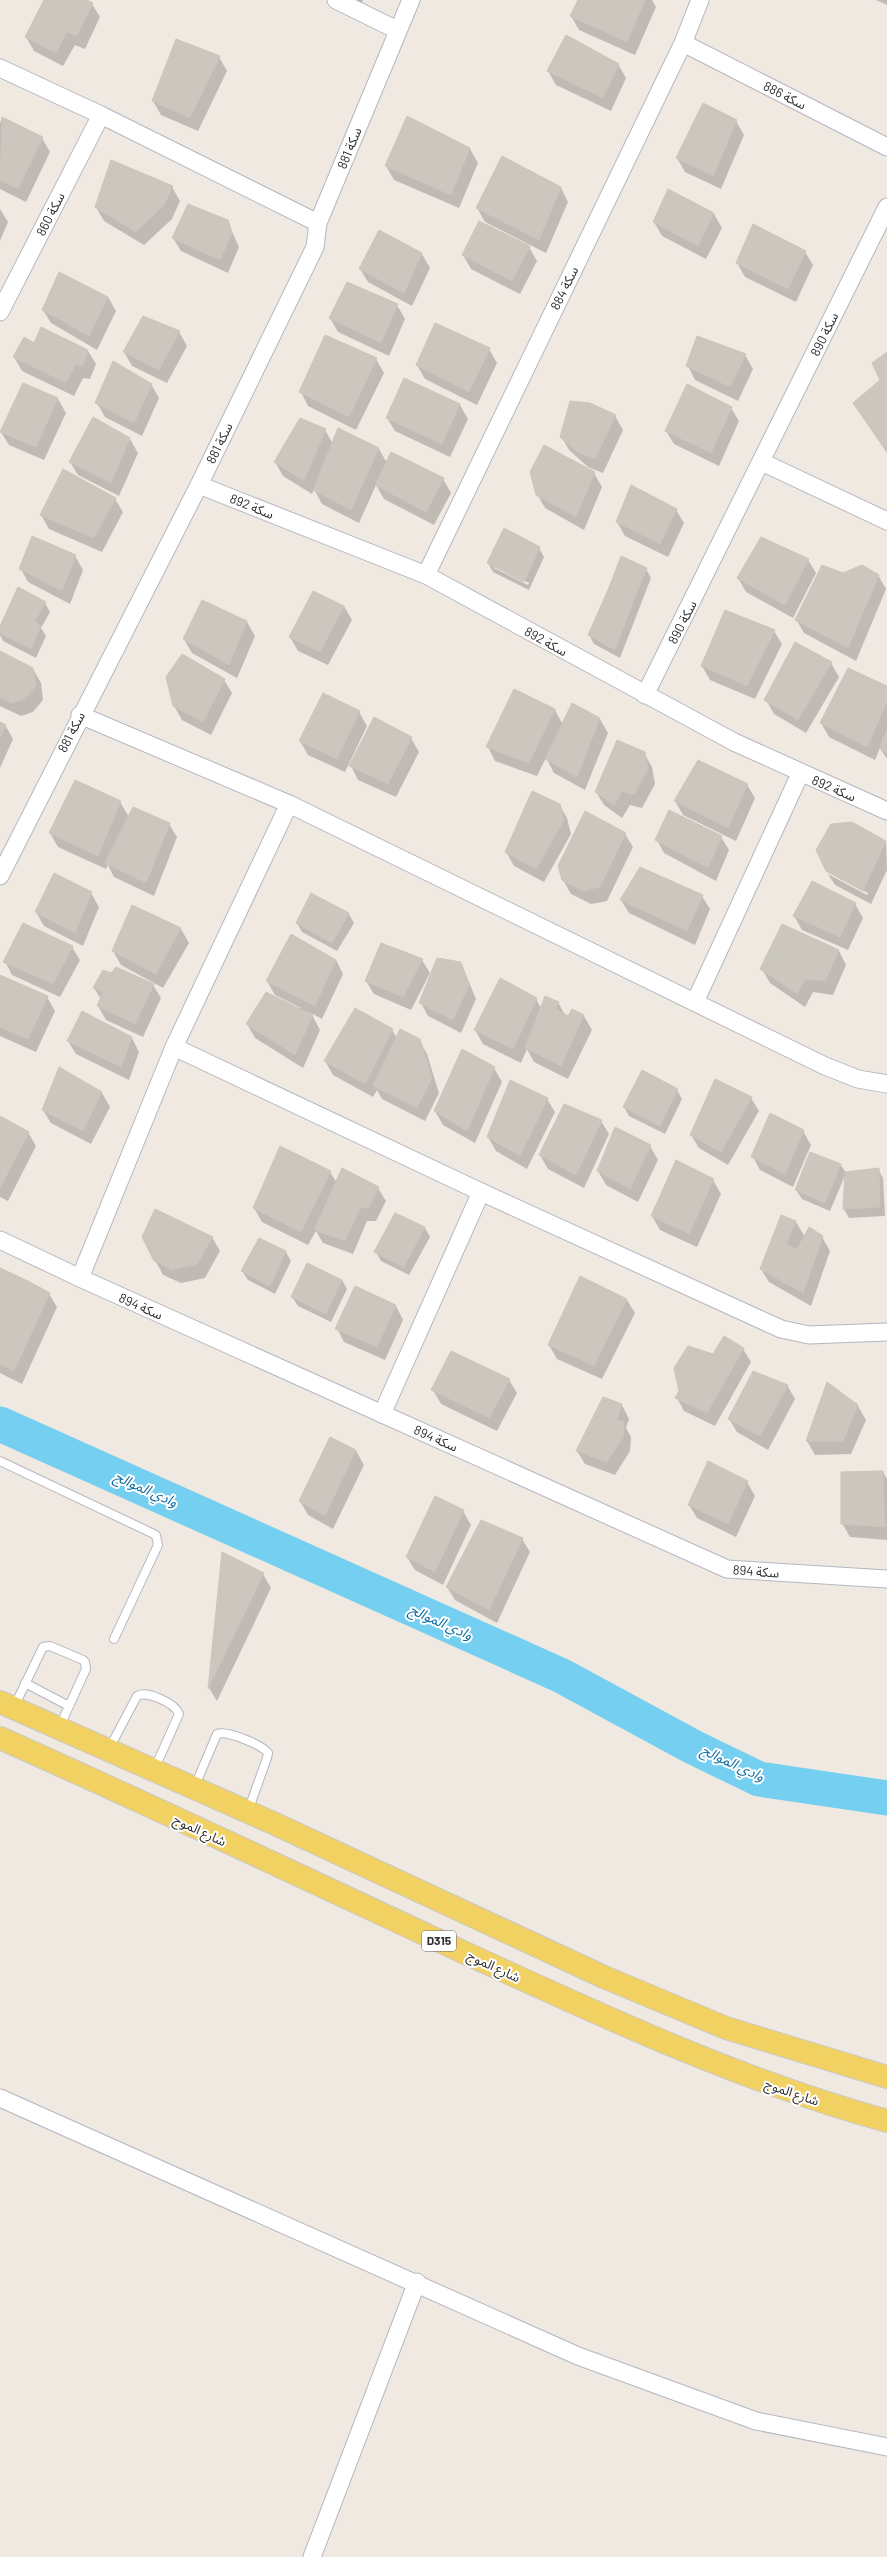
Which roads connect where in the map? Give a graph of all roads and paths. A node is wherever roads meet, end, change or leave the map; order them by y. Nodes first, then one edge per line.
1 (336, 0) edge
2 (411, 0) edge
3 (700, 0) edge
4 (397, 30) junction
5 (683, 43) junction
6 (0, 68) edge
7 (101, 115) junction
8 (887, 147) edge
9 (887, 206) edge
10 (318, 223) junction
11 (1, 306) edge
12 (762, 462) junction
13 (199, 485) junction
14 (887, 521) edge
15 (426, 575) junction
16 (645, 695) junction
17 (80, 715) junction
18 (800, 774) junction
19 (289, 804) junction
20 (887, 811) edge
21 (2, 867) edge
22 (695, 1002) junction
23 (174, 1047) junction
24 (887, 1084) edge
25 (481, 1192) junction
26 (0, 1240) edge
27 (80, 1278) junction
28 (887, 1332) edge
29 (382, 1414) junction
30 (0, 1461) edge
31 (887, 1579) edge
32 (114, 1639) dead end
33 (25, 1683) junction
34 (6, 1705) edge
35 (69, 1706) junction
36 (59, 1728) junction
37 (0, 1738) edge
38 (108, 1751) junction
39 (154, 1771) junction
40 (194, 1788) junction
41 (247, 1812) junction
42 (887, 2078) edge
43 (0, 2098) edge
44 (887, 2121) edge
45 (417, 2282) junction
46 (887, 2447) edge
47 (312, 2557) edge

1 - 4 street
2 - 4 street, سكة 881
3 - 5 street, سكة 884
4 - 10 street, سكة 881
5 - 8 street, سكة 886
5 - 15 street, سكة 884
6 - 7 street
7 - 10 street
7 - 11 street, سكة 860
9 - 12 street, سكة 890
10 - 13 street, سكة 881
12 - 14 street
12 - 16 street, سكة 890
13 - 15 street, سكة 892
13 - 17 street, سكة 881
15 - 16 street, سكة 892
16 - 18 street, سكة 892
17 - 19 street
17 - 21 street, سكة 881
18 - 20 street, سكة 892
18 - 22 street
19 - 22 street
19 - 23 street
22 - 24 street
23 - 25 street
23 - 27 street
25 - 28 street
25 - 29 street
26 - 27 street, سكة 894
27 - 29 street, سكة 894
29 - 31 street, سكة 894
30 - 32 lane
33 - 34 lane
33 - 35 lane
33 - 35 lane
34 - 36 main road
35 - 36 lane
36 - 38 main road
37 - 44 main road, شارع الموج / D315
38 - 39 main road
38 - 39 lane
39 - 40 main road
40 - 41 main road
40 - 41 lane
41 - 42 main road
43 - 45 street
45 - 46 street
45 - 47 street

